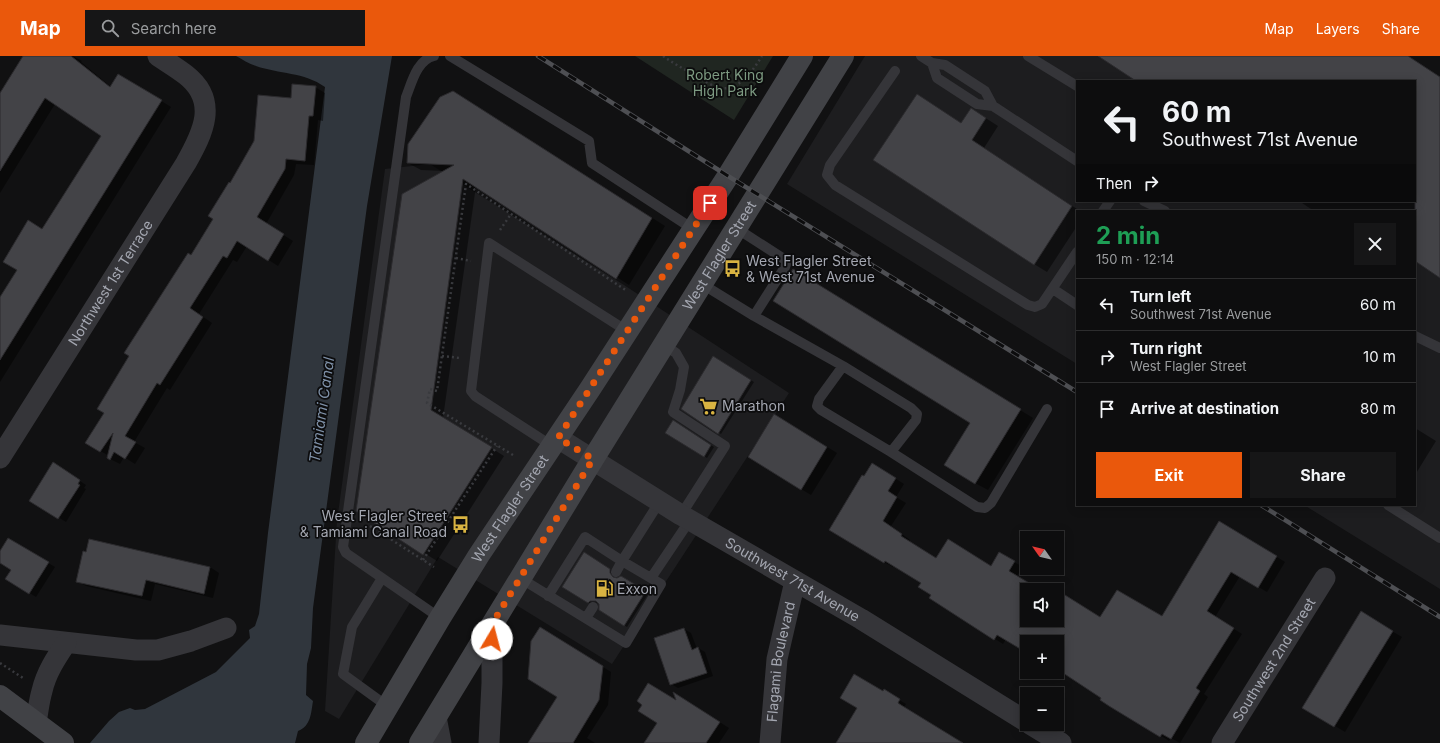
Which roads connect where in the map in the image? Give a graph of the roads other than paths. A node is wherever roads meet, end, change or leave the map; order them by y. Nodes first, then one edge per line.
1 (158, 56) edge
2 (434, 56) edge
3 (450, 56) edge
4 (802, 56) edge
5 (843, 56) edge
6 (921, 56) edge
7 (1028, 56) edge
8 (932, 63) junction
9 (895, 71) dead end
10 (1076, 85) edge
11 (993, 106) junction
12 (1076, 160) edge
13 (1146, 202) edge
14 (1163, 210) edge
15 (736, 228) junction
16 (693, 229) junction
17 (1076, 254) edge
18 (702, 284) junction
19 (1053, 289) junction
20 (1076, 304) edge
21 (754, 316) junction
22 (627, 331) junction
23 (1416, 336) edge
24 (664, 345) junction
25 (1440, 348) edge
26 (843, 366) junction
27 (1047, 409) dead end
28 (555, 442) junction
29 (891, 452) junction
30 (0, 458) edge
31 (593, 459) junction
32 (660, 501) junction
33 (1390, 506) edge
34 (685, 517) junction
35 (1440, 538) edge
36 (622, 561) junction
37 (616, 572) dead end
38 (382, 578) junction
39 (520, 578) junction
40 (651, 578) junction
41 (1325, 578) dead end
42 (795, 582) junction
43 (548, 596) junction
44 (593, 607) dead end
45 (440, 618) junction
46 (586, 618) junction
47 (492, 624) junction
48 (226, 628) dead end
49 (0, 635) edge
50 (66, 643) junction
51 (0, 696) edge
52 (387, 706) junction
53 (436, 717) junction
54 (1020, 718) edge
55 (36, 722) junction
56 (1041, 731) edge
57 (63, 743) edge
58 (366, 743) edge
59 (420, 743) edge
60 (442, 743) edge
61 (489, 743) edge
62 (770, 743) edge
63 (1061, 743) edge
64 (1222, 743) edge

1 - 30 street, Northwest 1st Terrace
2 - 38 lane
3 - 16 lane
4 - 16 main road, West Flagler Street
5 - 15 main road, West Flagler Street
6 - 8 lane
7 - 10 lane
8 - 11 lane
8 - 11 lane
9 - 19 lane
11 - 12 lane
13 - 14 lane
15 - 18 main road, West Flagler Street
15 - 21 lane
16 - 22 main road, West Flagler Street
17 - 19 lane
18 - 21 lane
18 - 24 main road, West Flagler Street
19 - 20 lane
21 - 26 lane
22 - 28 main road, West Flagler Street
22 - 28 lane
23 - 25 lane
24 - 31 main road, West Flagler Street
24 - 34 lane
26 - 29 lane
26 - 29 lane
27 - 29 lane
28 - 31 street, Southwest 71st Avenue
28 - 45 main road, West Flagler Street
31 - 32 street, Southwest 71st Avenue
31 - 39 main road, West Flagler Street
32 - 34 street, Southwest 71st Avenue
32 - 36 lane
33 - 35 lane
34 - 40 lane
34 - 42 street, Southwest 71st Avenue
36 - 37 lane
36 - 40 lane
36 - 43 lane
38 - 45 lane
38 - 52 lane
39 - 43 lane
39 - 47 main road, West Flagler Street
40 - 46 lane
41 - 64 street, Southwest 2nd Street
42 - 54 street, Southwest 71st Avenue
42 - 62 street, Flagami Boulevard
43 - 46 lane
44 - 46 lane
45 - 52 main road, West Flagler Street
47 - 53 main road, West Flagler Street
47 - 61 street
48 - 50 street
49 - 50 street
50 - 55 street
51 - 55 main road
52 - 58 main road, West Flagler Street
53 - 59 main road, West Flagler Street
53 - 60 street
55 - 57 main road
56 - 63 street

